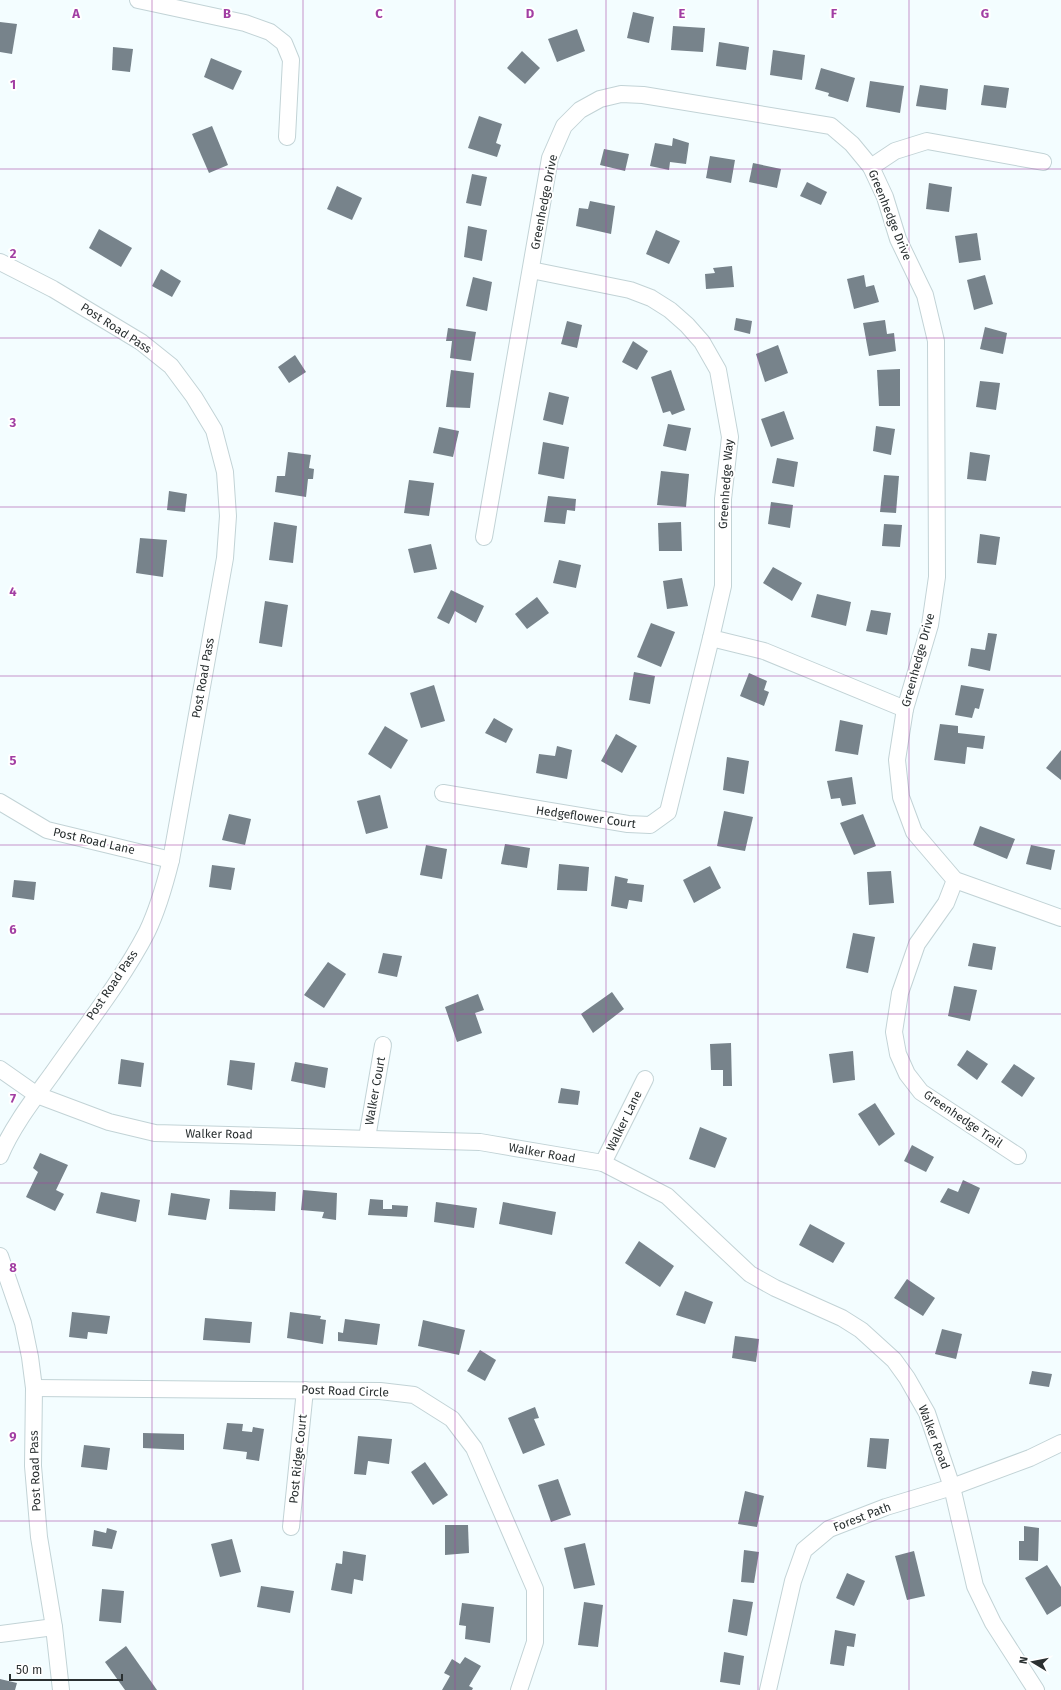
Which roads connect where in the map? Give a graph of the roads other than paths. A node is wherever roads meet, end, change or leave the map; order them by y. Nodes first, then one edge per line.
1 (138, 0) edge
2 (287, 137) dead end
3 (1043, 162) dead end
4 (871, 167) junction
5 (0, 262) edge
6 (531, 270) junction
7 (484, 537) dead end
8 (711, 638) junction
9 (905, 708) junction
10 (443, 793) dead end
11 (0, 802) edge
12 (171, 860) junction
13 (955, 880) junction
14 (1061, 918) edge
15 (383, 1045) dead end
16 (0, 1069) edge
17 (645, 1079) dead end
18 (37, 1095) junction
19 (367, 1138) junction
20 (0, 1156) edge
21 (1018, 1156) dead end
22 (602, 1163) junction
23 (0, 1256) edge
24 (34, 1388) junction
25 (305, 1390) junction
26 (1061, 1443) edge
27 (952, 1487) junction
28 (291, 1528) dead end
29 (54, 1627) junction
30 (0, 1634) edge
31 (61, 1690) edge
32 (519, 1690) edge
33 (768, 1690) edge
34 (1036, 1690) edge

1 - 2 street
3 - 4 street
4 - 6 street, Greenhedge Drive
4 - 9 street, Greenhedge Drive
5 - 12 street, Post Road Pass
6 - 7 street, Greenhedge Drive
6 - 8 street, Greenhedge Way
8 - 9 street
8 - 10 street, Hedgeflower Court
9 - 13 street, Greenhedge Drive
11 - 12 street, Post Road Lane
12 - 18 street, Post Road Pass
13 - 14 street, Greenhedge Drive
13 - 21 street, Greenhedge Trail
15 - 19 street, Walker Court
16 - 18 street, Walker Road
17 - 22 street, Walker Lane
18 - 19 street, Walker Road
18 - 20 street, Post Road Pass
19 - 22 street, Walker Road
22 - 27 street, Walker Road
23 - 24 street, Post Road Pass
24 - 25 street, Post Road Circle
24 - 29 street, Post Road Pass
25 - 28 street, Post Ridge Court
25 - 32 street, Post Road Circle
26 - 27 street, Forest Path
27 - 33 street, Forest Path
27 - 34 street, Walker Road
29 - 30 street
29 - 31 street, Post Road Pass

